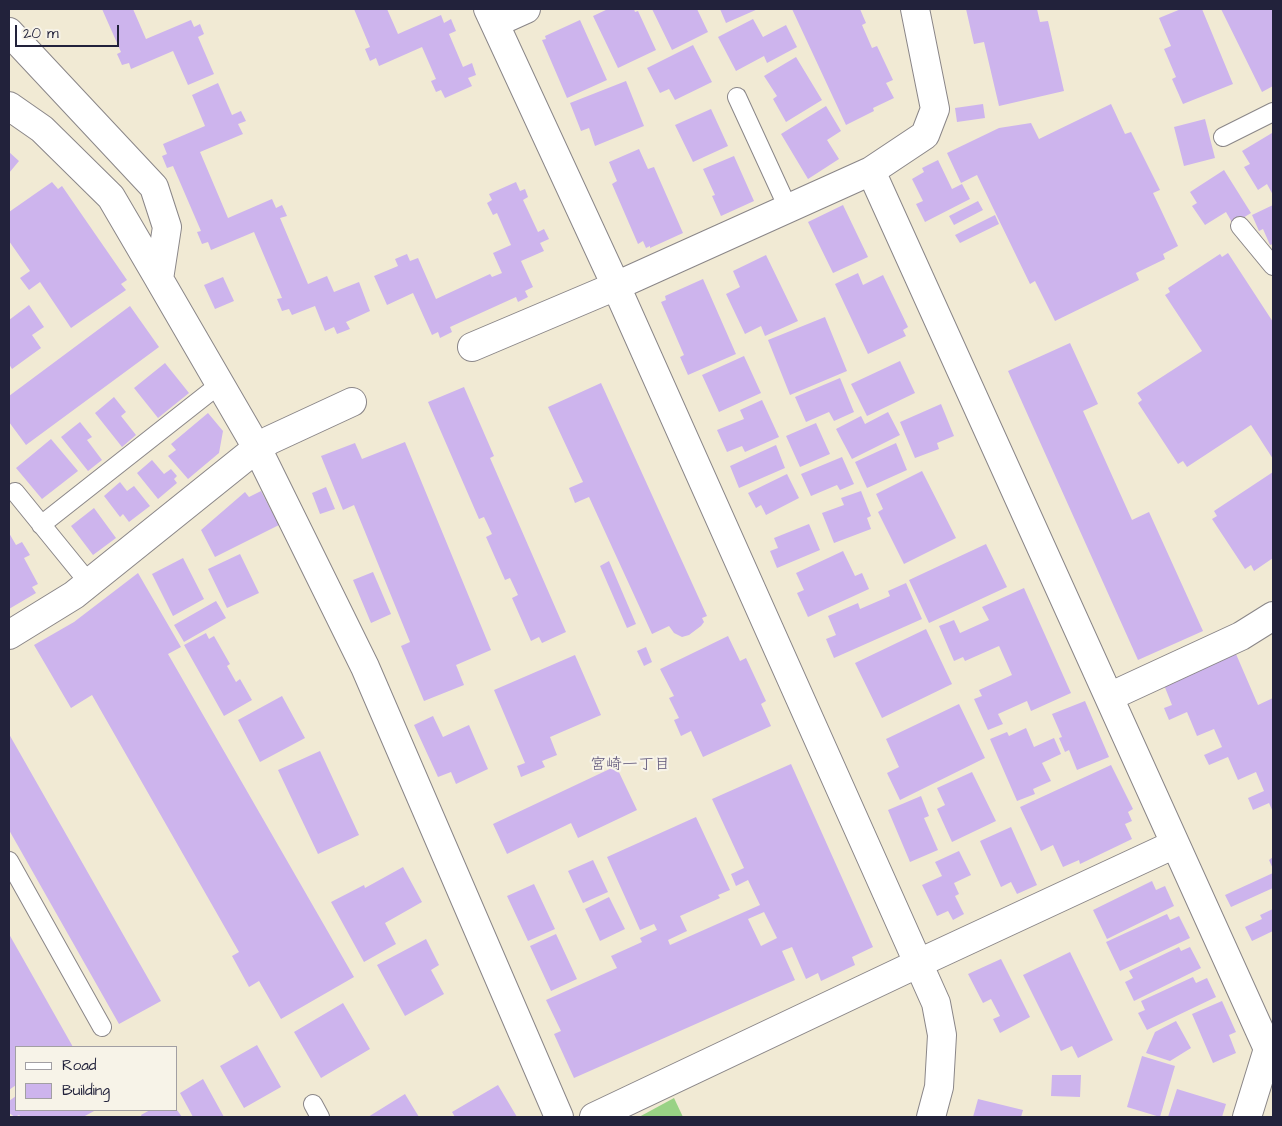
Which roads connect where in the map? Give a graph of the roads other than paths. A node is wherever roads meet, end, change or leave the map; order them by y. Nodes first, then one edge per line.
1 (526, 9) edge
2 (915, 9) edge
3 (492, 16) edge
4 (9, 32) edge
5 (737, 97) dead end
6 (9, 106) edge
7 (1273, 112) edge
8 (1223, 137) dead end
9 (871, 171) junction
10 (788, 208) junction
11 (1240, 226) dead end
12 (1273, 266) edge
13 (160, 279) junction
14 (616, 286) junction
15 (472, 347) dead end
16 (220, 384) junction
17 (352, 402) dead end
18 (257, 448) junction
19 (15, 492) dead end
20 (41, 525) junction
21 (89, 583) junction
22 (1273, 616) edge
23 (9, 635) edge
24 (1109, 698) junction
25 (1175, 844) junction
26 (9, 861) edge
27 (919, 963) junction
28 (102, 1027) dead end
29 (1271, 1050) edge
30 (559, 1117) edge
31 (594, 1117) edge
32 (931, 1117) edge
33 (1247, 1117) edge

1 - 3 street
2 - 9 street
3 - 14 street
4 - 13 street
5 - 10 lane
6 - 13 street
7 - 8 lane
9 - 10 street
9 - 24 street
10 - 14 street
11 - 12 lane
13 - 16 street
14 - 15 street
14 - 27 street
16 - 18 street
16 - 20 lane
17 - 18 street
18 - 21 street
18 - 30 street
19 - 20 lane
20 - 21 lane
21 - 23 street
22 - 24 street
24 - 25 street
25 - 27 street
25 - 29 street
26 - 28 lane
27 - 31 street
27 - 32 street
29 - 33 street

